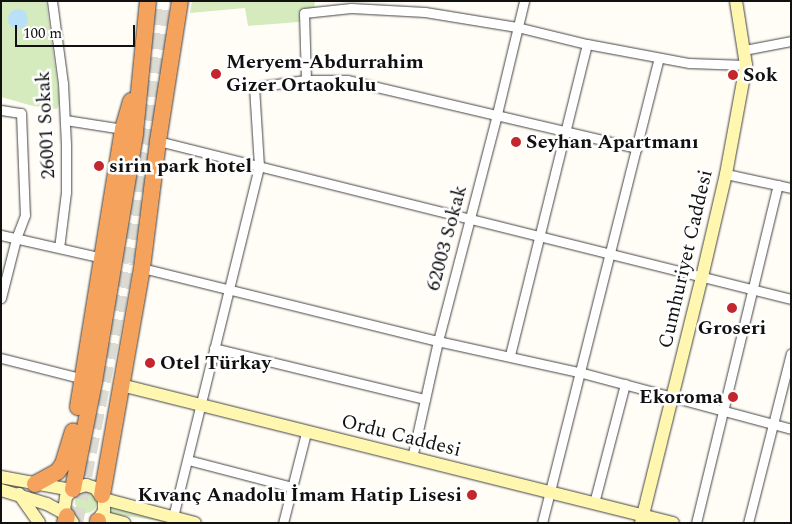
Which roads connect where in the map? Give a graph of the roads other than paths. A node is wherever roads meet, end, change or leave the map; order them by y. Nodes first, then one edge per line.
1 (52, 1) edge
2 (148, 1) edge
3 (180, 1) edge
4 (424, 1) edge
5 (524, 1) edge
6 (736, 1) edge
7 (425, 12) junction
8 (517, 27) junction
9 (791, 41) edge
10 (587, 44) junction
11 (744, 50) junction
12 (659, 58) junction
13 (746, 65) junction
14 (141, 68) junction
15 (306, 80) junction
16 (1, 110) edge
17 (497, 114) junction
18 (65, 120) junction
19 (123, 129) junction
20 (566, 130) junction
21 (158, 141) junction
22 (637, 148) junction
23 (259, 166) junction
24 (726, 174) junction
25 (778, 185) junction
26 (791, 188) edge
27 (470, 220) junction
28 (1, 235) edge
29 (540, 237) junction
30 (16, 239) junction
31 (59, 248) junction
32 (609, 256) junction
33 (103, 258) junction
34 (142, 268) junction
35 (702, 277) junction
36 (229, 290) junction
37 (752, 291) junction
38 (1, 298) edge
39 (791, 300) edge
40 (438, 340) junction
41 (214, 348) junction
42 (791, 353) edge
43 (510, 355) junction
44 (1, 358) edge
45 (579, 372) junction
46 (89, 380) junction
47 (625, 384) junction
48 (121, 385) junction
49 (673, 396) junction
50 (425, 399) junction
51 (201, 407) junction
52 (724, 410) junction
53 (773, 424) junction
54 (791, 429) edge
55 (306, 432) junction
56 (79, 454) junction
57 (412, 458) junction
58 (188, 460) junction
59 (106, 466) junction
60 (1, 477) edge
61 (35, 484) junction
62 (292, 486) junction
63 (1, 490) edge
64 (72, 490) junction
65 (549, 492) junction
66 (18, 494) junction
67 (103, 497) junction
68 (594, 503) junction
69 (174, 517) junction
70 (67, 519) edge
71 (641, 519) edge
72 (98, 521) edge
73 (39, 523) edge
74 (124, 523) edge
75 (195, 523) edge
76 (283, 523) edge
77 (542, 523) edge
78 (673, 523) edge
79 (696, 523) edge
80 (748, 523) edge

1 - 18 street, 26001 Sokak
2 - 14 highway
3 - 21 highway
4 - 7 street
5 - 8 street, 62003 Sokak
6 - 11 main road, Cumhuriyet Caddesi
7 - 8 street
7 - 15 street
8 - 10 street
8 - 17 street, 62003 Sokak
9 - 11 street
10 - 12 street
10 - 20 street
11 - 13 main road, Cumhuriyet Caddesi
12 - 13 street
12 - 22 street
13 - 24 main road, Cumhuriyet Caddesi
14 - 19 highway
14 - 46 highway
15 - 17 street
15 - 23 street
16 - 30 street
17 - 20 street
17 - 27 street, 62003 Sokak
18 - 19 street
18 - 31 street, 26001 Sokak
19 - 33 highway
20 - 22 street
20 - 29 street
21 - 23 street
21 - 34 highway
22 - 32 street
23 - 27 street
23 - 36 street
24 - 25 street
24 - 35 main road, Cumhuriyet Caddesi
25 - 26 street
25 - 37 street
27 - 29 street
27 - 40 street, 62003 Sokak
28 - 30 street
29 - 32 street
29 - 43 street
30 - 31 street
30 - 38 street
31 - 33 street
32 - 35 street
32 - 45 street
33 - 46 highway
34 - 36 street
34 - 48 highway
35 - 37 street
35 - 49 main road, Cumhuriyet Caddesi
36 - 40 street
36 - 41 street
37 - 39 street
37 - 52 street
40 - 43 street
40 - 50 street, 62003 Sokak
41 - 50 street
41 - 51 street
42 - 53 street
43 - 45 street
44 - 46 street
45 - 47 street
45 - 65 street
46 - 56 highway
46 - 61 highway
47 - 49 street
47 - 68 street
48 - 51 main road, Ordu Caddesi
48 - 59 highway
49 - 52 street
49 - 71 main road, Cumhuriyet Caddesi
50 - 57 street, 62003 Sokak
51 - 55 main road, Ordu Caddesi
51 - 58 street
52 - 53 street
52 - 79 street
53 - 54 street
53 - 80 street
55 - 57 main road, Ordu Caddesi
55 - 62 street
56 - 59 highway
56 - 64 highway
57 - 65 main road, Ordu Caddesi
58 - 62 street
58 - 69 street
59 - 67 highway
60 - 61 main road
61 - 64 main road
62 - 76 street
63 - 66 main road
64 - 67 main road
64 - 70 main road
65 - 68 main road, Ordu Caddesi
65 - 77 street
66 - 70 main road
66 - 73 main road
67 - 69 main road
67 - 72 main road
68 - 71 main road, Ordu Caddesi
69 - 75 main road
71 - 78 main road, Ordu Caddesi
72 - 74 main road

